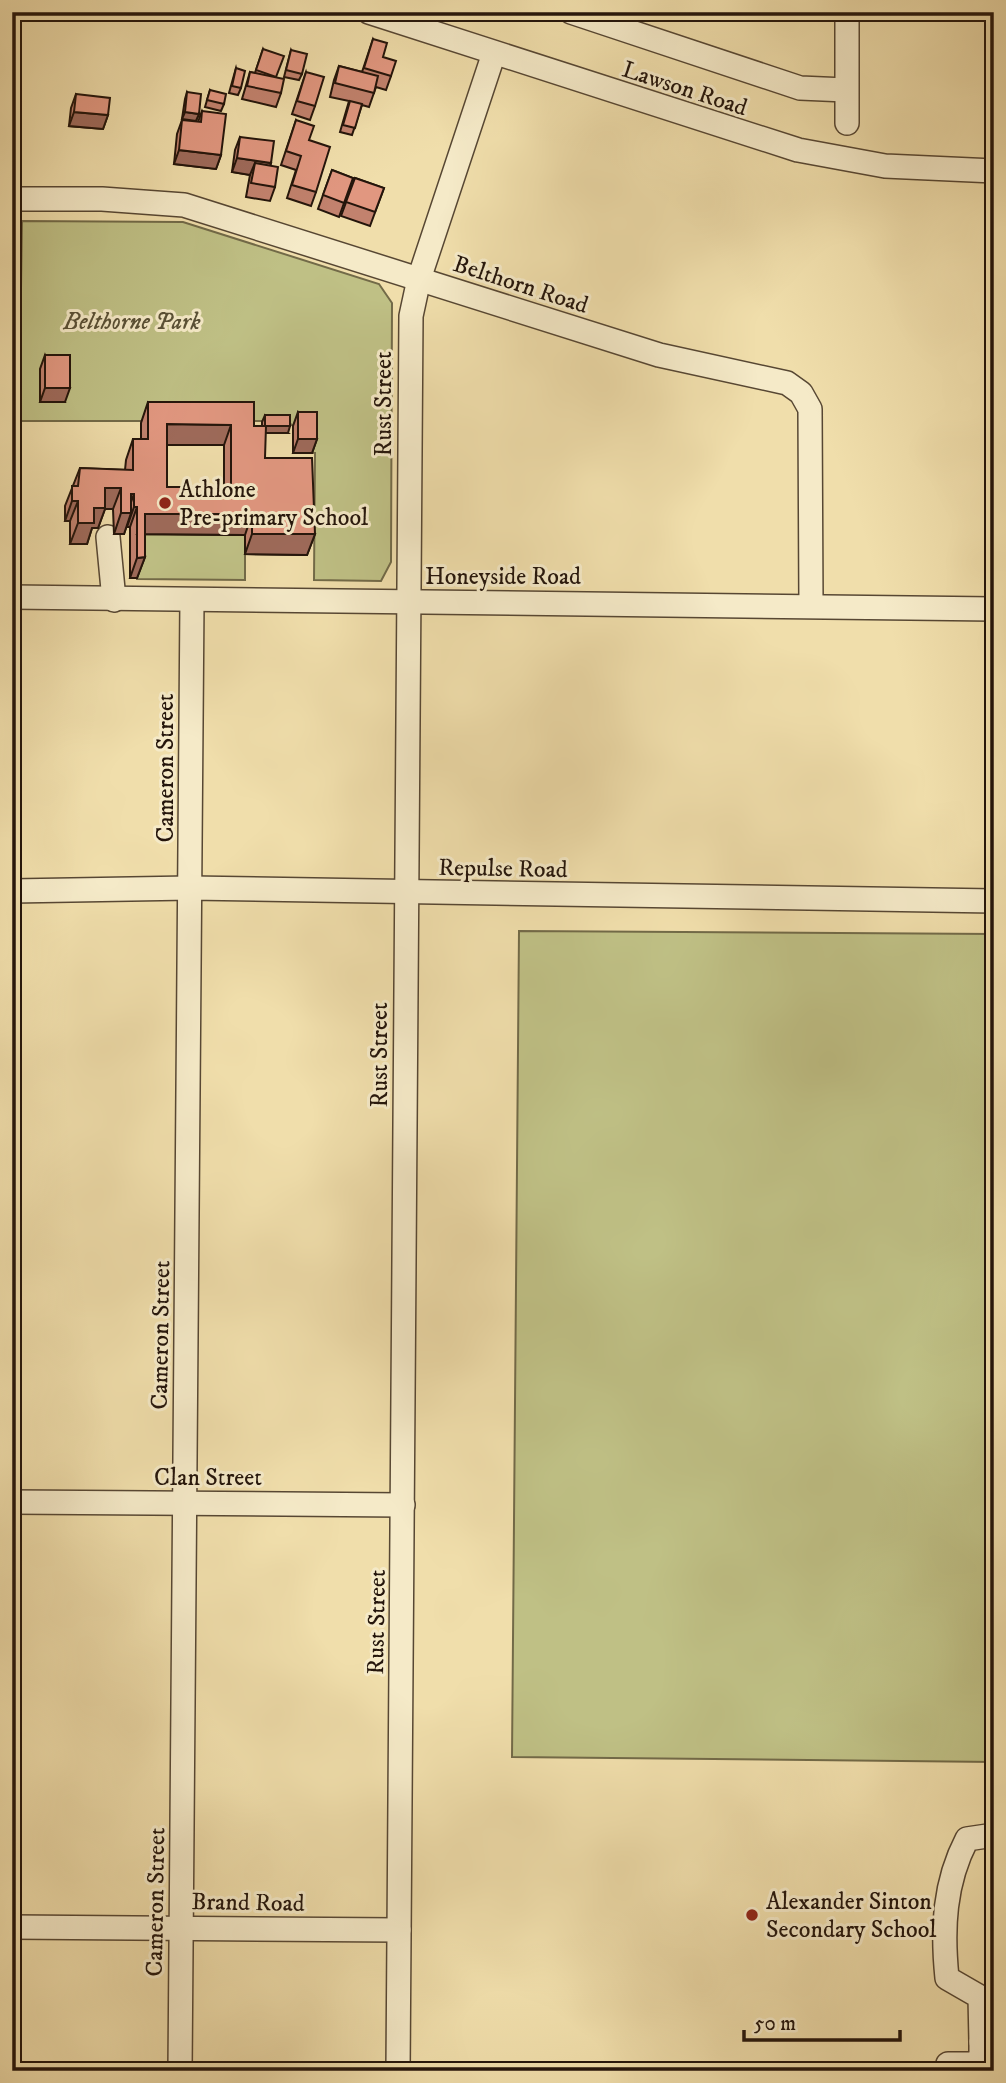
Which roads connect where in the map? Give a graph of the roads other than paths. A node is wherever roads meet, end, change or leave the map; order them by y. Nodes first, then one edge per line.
1 (369, 12) edge
2 (571, 12) edge
3 (847, 12) edge
4 (494, 53) junction
5 (846, 90) junction
6 (847, 123) dead end
7 (994, 171) edge
8 (12, 199) edge
9 (419, 279) junction
10 (108, 537) dead end
11 (12, 597) edge
12 (114, 600) junction
13 (192, 600) junction
14 (407, 602) junction
15 (811, 606) junction
16 (994, 609) edge
17 (190, 888) junction
18 (12, 891) edge
19 (406, 893) junction
20 (994, 901) edge
21 (12, 1502) edge
22 (185, 1503) junction
23 (403, 1504) junction
24 (994, 1835) edge
25 (12, 1927) edge
26 (181, 1927) junction
27 (399, 1930) junction
28 (988, 2042) edge
29 (948, 2064) dead end
30 (180, 2071) edge
31 (398, 2071) edge

1 - 4 street, Lawson Road
2 - 5 street
3 - 5 street
4 - 7 street, Lawson Road
4 - 9 street, Rust Street
5 - 6 street
8 - 9 street, Belthorn Road
9 - 14 street, Rust Street
9 - 15 street, Belthorn Road
10 - 12 street
11 - 12 street, Honeyside Road
12 - 13 street, Honeyside Road
13 - 14 street, Honeyside Road
13 - 17 street, Cameron Street
14 - 15 street, Honeyside Road
14 - 19 street, Rust Street
15 - 16 street, Honeyside Road
17 - 18 street, Repulse Road
17 - 19 street, Repulse Road
17 - 22 street, Cameron Street
19 - 20 street, Repulse Road
19 - 23 street, Rust Street
21 - 22 street, Clan Street
22 - 23 street, Clan Street
22 - 26 street, Cameron Street
23 - 27 street, Rust Street
24 - 28 street
25 - 26 street, Brand Road
26 - 27 street, Brand Road
26 - 30 street, Cameron Street
27 - 31 street, Rust Street
28 - 29 street

